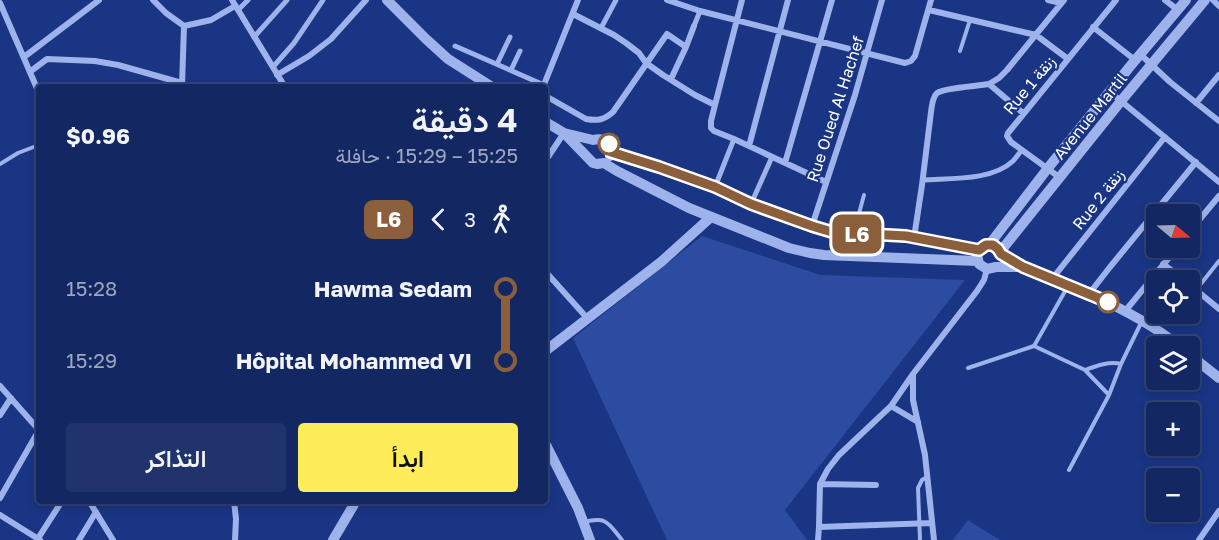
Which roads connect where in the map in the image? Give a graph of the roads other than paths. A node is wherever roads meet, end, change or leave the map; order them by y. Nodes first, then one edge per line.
1 (99, 0) edge
2 (153, 0) edge
3 (248, 0) edge
4 (287, 0) edge
5 (322, 0) edge
6 (366, 0) edge
7 (387, 0) edge
8 (578, 0) edge
9 (667, 0) edge
10 (697, 0) edge
11 (742, 0) edge
12 (788, 0) edge
13 (832, 0) edge
14 (882, 0) edge
15 (931, 0) edge
16 (1048, 0) edge
17 (1116, 0) edge
18 (1166, 0) edge
19 (1186, 0) edge
20 (1206, 0) edge
21 (1213, 0) edge
22 (615, 1) edge
23 (1063, 2) edge
24 (0, 3) edge
25 (235, 5) edge
26 (1219, 6) edge
27 (697, 10) junction
28 (929, 10) junction
29 (1178, 10) junction
30 (573, 14) junction
31 (736, 20) junction
32 (970, 20) junction
33 (184, 26) junction
34 (694, 26) joint
35 (1094, 27) junction
36 (601, 28) junction
37 (778, 32) junction
38 (1036, 35) junction
39 (255, 37) junction
40 (510, 37) dead end
41 (820, 42) junction
42 (455, 46) dead end
43 (686, 47) junction
44 (520, 51) dead end
45 (960, 51) dead end
46 (867, 54) junction
47 (24, 57) junction
48 (1138, 57) junction
49 (1068, 59) junction
50 (646, 63) junction
51 (497, 64) junction
52 (1152, 64) junction
53 (273, 67) junction
54 (511, 70) junction
55 (30, 71) junction
56 (277, 75) junction
57 (1219, 75) edge
58 (671, 79) junction
59 (179, 84) edge
60 (182, 84) edge
61 (283, 84) edge
62 (487, 84) edge
63 (540, 84) edge
64 (545, 84) edge
65 (989, 84) junction
66 (36, 86) edge
67 (1110, 92) junction
68 (548, 97) edge
69 (1121, 101) junction
70 (1196, 103) junction
71 (715, 105) junction
72 (1023, 113) junction
73 (1219, 121) edge
74 (548, 124) edge
75 (564, 134) junction
76 (1165, 137) junction
77 (734, 139) junction
78 (593, 140) junction
79 (36, 146) edge
80 (749, 146) junction
81 (1022, 150) junction
82 (611, 152) junction
83 (586, 154) junction
84 (772, 156) junction
85 (548, 157) edge
86 (1196, 162) junction
87 (604, 163) junction
88 (785, 163) junction
89 (0, 164) edge
90 (1048, 168) junction
91 (1059, 177) junction
92 (923, 180) junction
93 (1219, 182) edge
94 (826, 183) junction
95 (715, 187) junction
96 (864, 195) dead end
97 (1219, 196) edge
98 (751, 204) junction
99 (711, 217) junction
100 (1200, 219) edge
101 (812, 226) junction
102 (853, 234) junction
103 (914, 238) junction
104 (982, 252) junction
105 (1001, 253) junction
106 (1168, 258) edge
107 (1219, 261) edge
108 (1163, 264) junction
109 (1023, 267) junction
110 (992, 268) junction
111 (1171, 270) edge
112 (548, 274) edge
113 (1052, 279) junction
114 (1200, 285) edge
115 (1069, 286) junction
116 (1200, 293) edge
117 (1089, 294) junction
118 (1219, 309) edge
119 (1126, 310) junction
120 (588, 319) junction
121 (1143, 320) junction
122 (1167, 336) edge
123 (1034, 346) junction
124 (548, 349) edge
125 (1200, 363) edge
126 (1121, 364) junction
127 (968, 368) dead end
128 (1085, 370) junction
129 (913, 374) junction
130 (1219, 378) edge
131 (0, 386) edge
132 (1109, 395) junction
133 (11, 398) junction
134 (891, 406) junction
135 (0, 415) edge
136 (918, 422) junction
137 (36, 427) edge
138 (36, 435) edge
139 (548, 449) edge
140 (1069, 470) dead end
141 (927, 477) junction
142 (820, 484) junction
143 (876, 485) dead end
144 (0, 498) edge
145 (60, 504) edge
146 (91, 504) edge
147 (234, 504) edge
148 (354, 504) edge
149 (96, 512) junction
150 (1219, 512) edge
151 (0, 515) edge
152 (583, 522) junction
153 (932, 523) junction
154 (920, 524) junction
155 (819, 527) junction
156 (39, 540) edge
157 (79, 540) edge
158 (113, 540) edge
159 (235, 540) edge
160 (333, 540) edge
161 (590, 540) edge
162 (622, 540) edge
163 (818, 540) edge
164 (920, 540) edge
165 (934, 540) edge
166 (1199, 540) edge

1 - 47 street
2 - 33 street
3 - 25 street
4 - 39 street
5 - 53 street
6 - 56 street
7 - 62 street
8 - 30 street
9 - 27 street
10 - 27 street
11 - 31 street
12 - 37 street
13 - 41 street
14 - 46 street, Rue Oued Al Hachef
15 - 28 street
16 - 23 street
17 - 35 street, Rue 1 زنقة
18 - 29 street
19 - 29 street, Avenue Martil
20 - 52 street, Avenue Martil
21 - 26 street
22 - 36 street
23 - 38 street
24 - 47 street
25 - 33 street
25 - 39 street
27 - 31 street
27 - 34 street
28 - 32 street
28 - 46 street
29 - 48 street, Avenue Martil
30 - 36 street
30 - 64 street
31 - 37 street
31 - 71 street
32 - 38 street
32 - 45 lane
33 - 60 street
34 - 43 street
35 - 48 street
35 - 49 street, Rue 1 زنقة
36 - 50 street
37 - 41 street
37 - 80 street
38 - 49 street
38 - 65 street
39 - 53 street
40 - 51 street
41 - 46 street
41 - 88 street
42 - 51 street
43 - 50 street
43 - 58 street
44 - 54 street
46 - 94 street, Rue Oued Al Hachef
47 - 55 street
48 - 52 street
48 - 67 street, Avenue Martil
49 - 72 street, Rue 1 زنقة
50 - 58 street
50 - 68 street
51 - 54 street
52 - 69 street, Avenue Martil
52 - 70 street
53 - 56 street
54 - 63 street
55 - 59 street
55 - 66 street
56 - 61 street
57 - 70 street
58 - 71 street
65 - 72 street
65 - 92 street
67 - 69 street
67 - 90 street, Avenue Martil
69 - 76 street
69 - 91 street, Avenue Martil
70 - 73 street
71 - 77 street
72 - 81 street, Rue 1 زنقة
74 - 75 street
75 - 78 street
75 - 83 street
75 - 85 street
76 - 86 street
76 - 113 street, Rue 2 زنقة
77 - 80 street
77 - 95 street
78 - 82 street
78 - 83 street
79 - 89 lane
80 - 84 street
81 - 90 street, Rue 1 زنقة
81 - 92 street
82 - 87 street
82 - 95 street
83 - 87 street
84 - 88 street
84 - 98 street
86 - 93 street
86 - 117 street
87 - 99 street
88 - 94 street
90 - 91 street, Rue 1 زنقة
90 - 104 street, Avenue Martil
91 - 105 street, Avenue Martil
92 - 103 street
94 - 101 street, Rue Oued Al Hachef
95 - 98 street
96 - 102 lane
97 - 100 street
98 - 101 street
99 - 104 street
99 - 120 street
101 - 102 street
102 - 103 street
103 - 104 street
104 - 105 street
104 - 110 street
105 - 109 street
105 - 110 street
106 - 108 street
107 - 114 lane
108 - 111 street
108 - 119 street
109 - 110 street
109 - 113 street
110 - 129 street
112 - 120 street
113 - 115 street
115 - 117 street
115 - 123 lane
116 - 118 street
117 - 119 street
119 - 121 street
120 - 124 street
121 - 122 street
121 - 126 lane
123 - 127 lane
123 - 128 lane
125 - 130 street
126 - 128 lane
126 - 132 lane
128 - 132 lane
129 - 134 street
129 - 136 street
131 - 133 street
132 - 140 lane
133 - 135 street
133 - 137 street
134 - 136 street
134 - 142 street
136 - 141 street
138 - 144 street
139 - 152 street
141 - 153 street
141 - 154 lane
142 - 143 street
142 - 155 street
145 - 156 street
146 - 149 street
147 - 159 street
148 - 160 street
149 - 157 street
149 - 158 street
150 - 166 street
151 - 156 street
152 - 161 street
152 - 162 lane
153 - 154 street
153 - 165 street
154 - 155 street
154 - 164 lane
155 - 163 street

